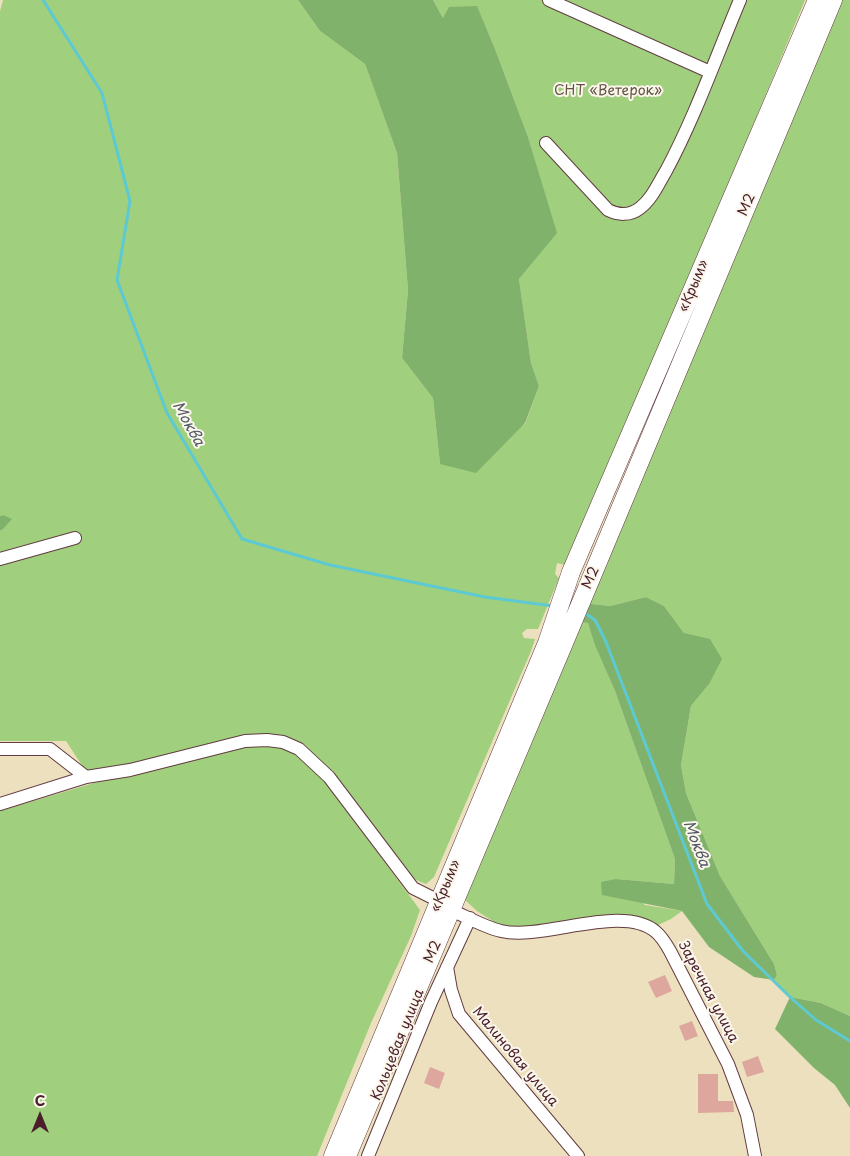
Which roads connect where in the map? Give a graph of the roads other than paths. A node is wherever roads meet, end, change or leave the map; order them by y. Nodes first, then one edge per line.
1 (548, 0) edge
2 (740, 0) edge
3 (817, 0) edge
4 (833, 0) edge
5 (710, 72) junction
6 (546, 143) dead end
7 (75, 538) dead end
8 (0, 559) edge
9 (0, 749) edge
10 (86, 777) junction
11 (0, 804) edge
12 (445, 905) junction
13 (470, 918) junction
14 (447, 967) junction
15 (333, 1156) edge
16 (347, 1156) edge
17 (368, 1156) edge
18 (578, 1156) edge
19 (756, 1156) edge

1 - 5 street
2 - 5 street
3 - 15 highway, «Крым»
4 - 12 highway, М2
5 - 6 street
7 - 8 street
9 - 10 street
10 - 11 street, Заречная улица
10 - 12 street, Заречная улица
12 - 13 street, Заречная улица
12 - 16 highway, М2
13 - 14 street, Кольцевая улица
13 - 19 street, Заречная улица
14 - 17 street, Кольцевая улица
14 - 18 street, Малиновая улица

